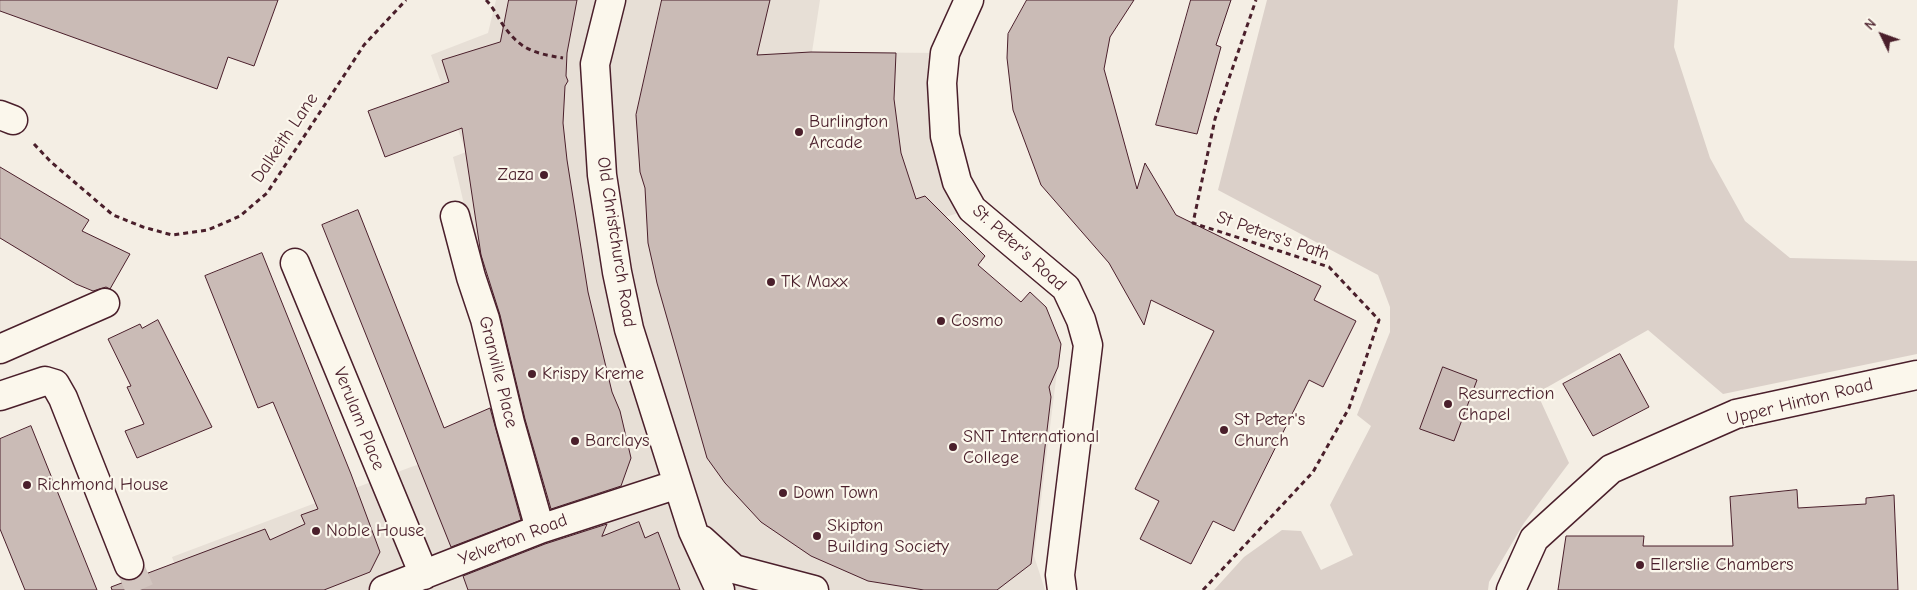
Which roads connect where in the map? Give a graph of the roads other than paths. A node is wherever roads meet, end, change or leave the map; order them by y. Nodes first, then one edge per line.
1 (610, 0) edge
2 (969, 0) edge
3 (455, 216) dead end
4 (295, 262) dead end
5 (105, 303) dead end
6 (0, 349) edge
7 (1917, 375) edge
8 (0, 396) edge
9 (678, 484) junction
10 (540, 529) junction
11 (693, 531) junction
12 (129, 565) tunnel mouth
13 (424, 575) junction
14 (384, 590) edge
15 (720, 590) edge
16 (814, 590) edge
17 (1062, 590) edge
18 (1511, 590) edge

1 - 9 street, Old Christchurch Road
2 - 17 street, St. Peter's Road
3 - 10 street, Granville Place
4 - 13 street, Verulam Place
5 - 6 street
7 - 18 street, Upper Hinton Road
8 - 12 street
9 - 10 street, Yelverton Road
9 - 11 street, Old Christchurch Road
10 - 13 street, Yelverton Road
11 - 15 street, Old Christchurch Road
11 - 16 street
13 - 14 street, Yelverton Road

